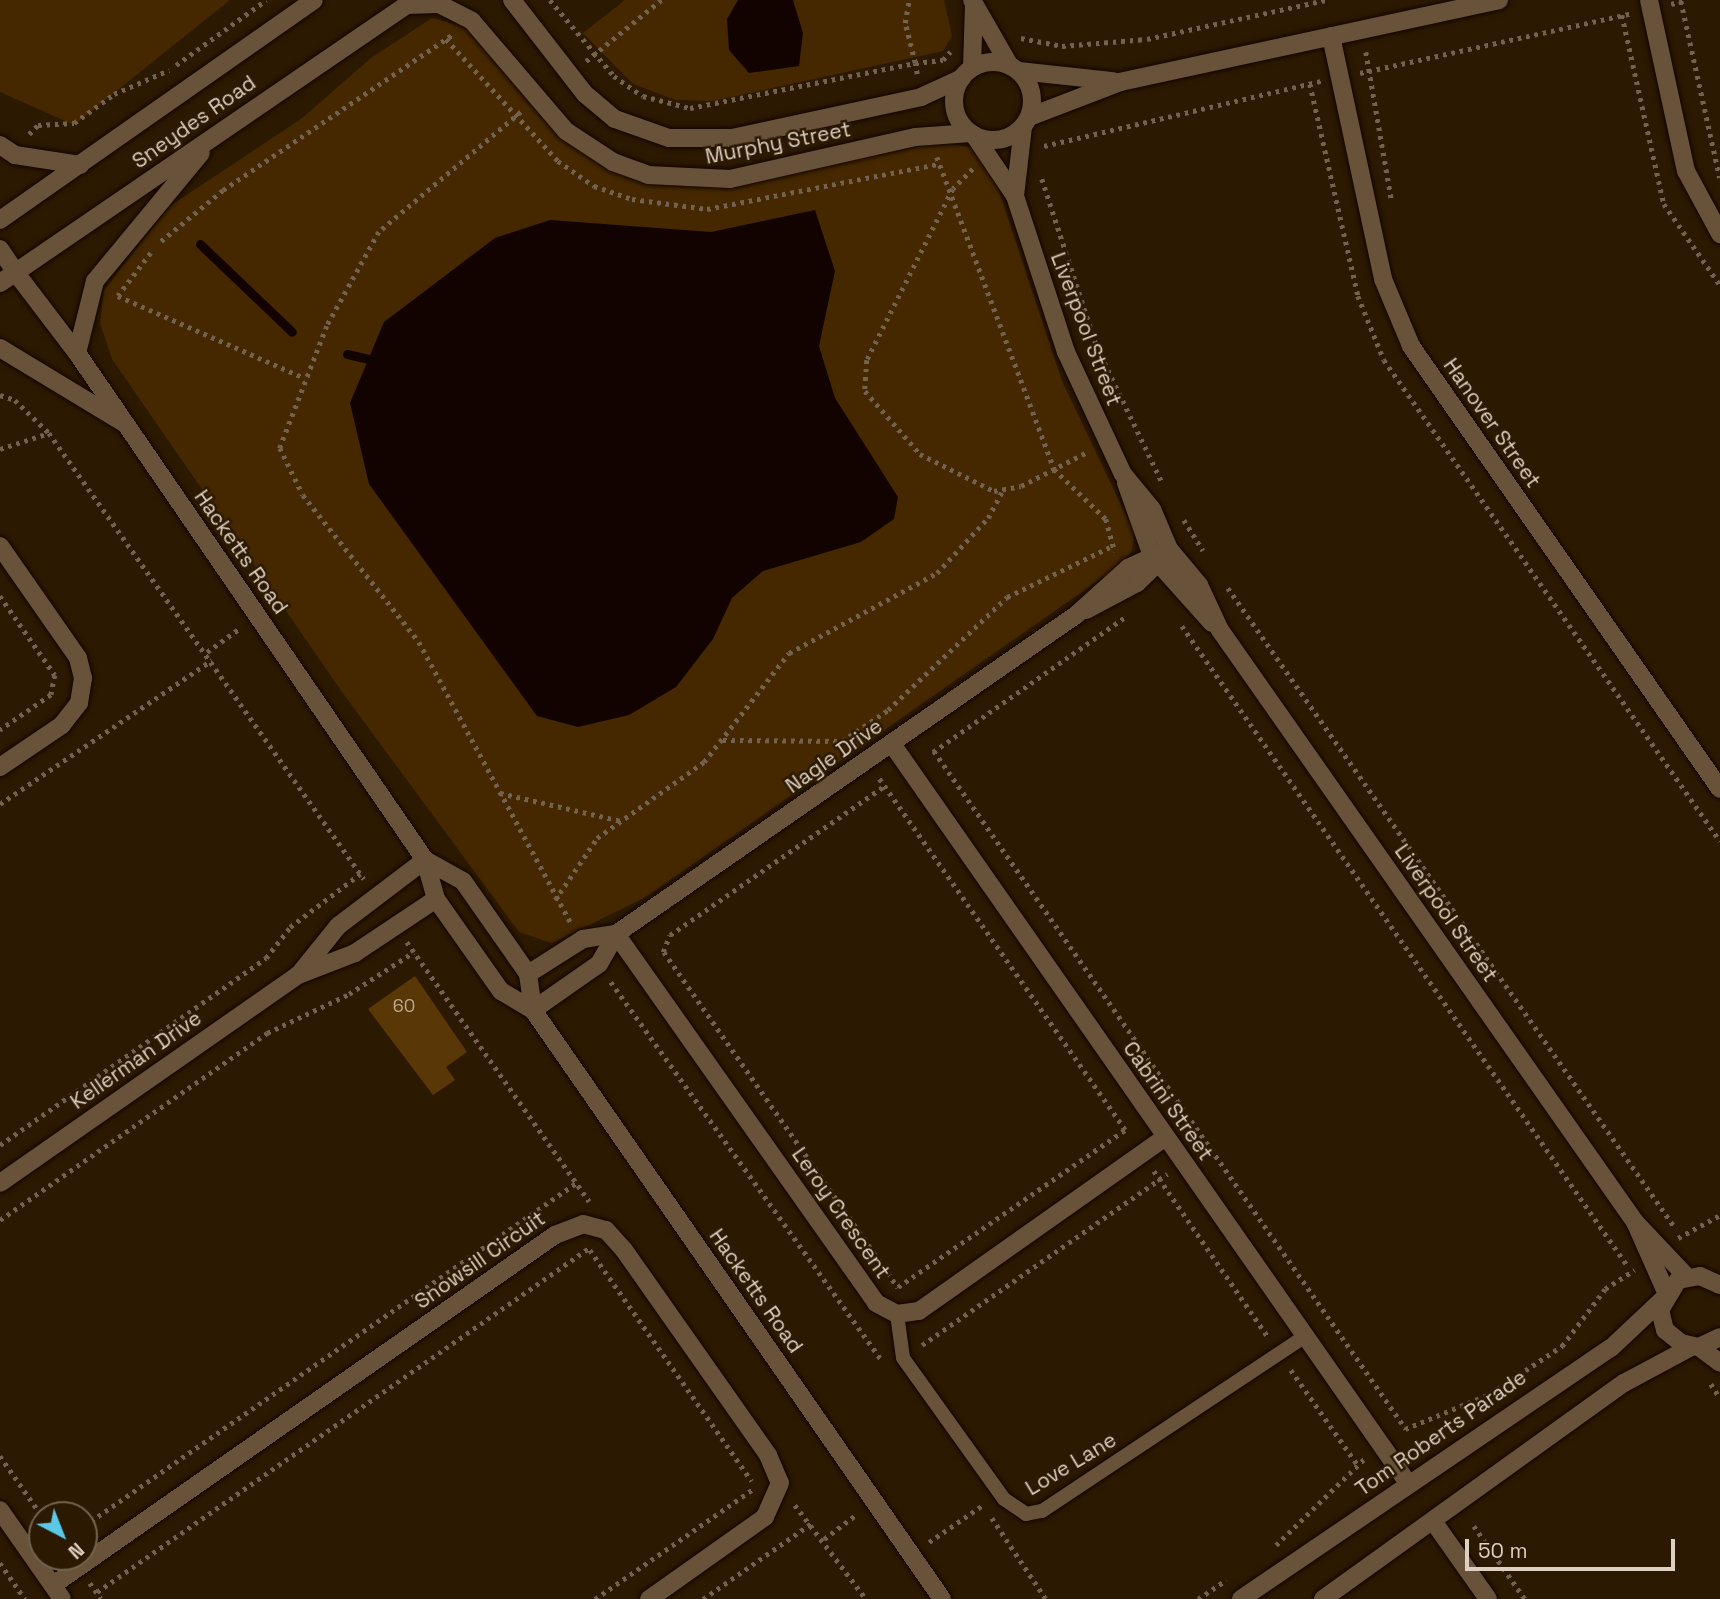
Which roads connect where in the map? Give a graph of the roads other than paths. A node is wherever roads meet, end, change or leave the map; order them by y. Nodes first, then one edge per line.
1 (314, 0) edge
2 (512, 0) edge
3 (1499, 0) edge
4 (411, 2) edge
5 (973, 3) edge
6 (1650, 4) edge
7 (1331, 36) junction
8 (1014, 68) junction
9 (967, 73) junction
10 (1120, 82) junction
11 (1026, 122) junction
12 (222, 129) junction
13 (972, 134) junction
14 (0, 145) edge
15 (80, 165) junction
16 (1014, 195) junction
17 (0, 220) edge
18 (1720, 234) edge
19 (0, 249) edge
20 (8, 278) edge
21 (0, 348) edge
22 (77, 353) junction
23 (124, 423) junction
24 (1123, 474) junction
25 (0, 546) edge
26 (1169, 549) junction
27 (1155, 561) junction
28 (1076, 615) junction
29 (1220, 630) junction
30 (892, 744) junction
31 (0, 768) edge
32 (1720, 789) edge
33 (425, 860) junction
34 (463, 881) junction
35 (436, 899) junction
36 (616, 934) junction
37 (528, 974) junction
38 (298, 975) junction
39 (501, 991) junction
40 (533, 1010) junction
41 (1166, 1137) junction
42 (0, 1183) edge
43 (1635, 1222) junction
44 (1720, 1266) edge
45 (1693, 1277) junction
46 (1720, 1285) edge
47 (1664, 1296) junction
48 (897, 1314) junction
49 (1305, 1336) junction
50 (1720, 1337) edge
51 (1695, 1347) junction
52 (1720, 1363) edge
53 (1408, 1483) junction
54 (0, 1510) edge
55 (1433, 1521) junction
56 (58, 1592) edge
57 (649, 1599) edge
58 (942, 1599) edge
59 (1241, 1599) edge
60 (1323, 1599) edge
61 (1488, 1599) edge

1 - 15 street, Sneydes Road
2 - 9 street, Murphy Street
3 - 7 street
4 - 12 street, Sneydes Road
4 - 13 street, Murphy Street
5 - 8 street
5 - 9 street
6 - 18 street
7 - 10 street
7 - 32 street, Hanover Street
8 - 9 street
8 - 10 street
8 - 11 street
9 - 13 street
10 - 11 street
11 - 13 street
11 - 16 street, Liverpool Street
12 - 20 street, Sneydes Road
12 - 22 street
13 - 16 street, Liverpool Street
14 - 15 street
15 - 17 street, Sneydes Road
16 - 24 street, Liverpool Street
19 - 20 street, Hacketts Road
20 - 22 street, Hacketts Road
21 - 23 street
22 - 23 street, Hacketts Road
23 - 33 street, Hacketts Road
24 - 26 street, Liverpool Street
24 - 27 street, Liverpool Street
25 - 31 street
26 - 27 street, Nagle Drive
26 - 29 street, Liverpool Street
27 - 28 street, Nagle Drive
27 - 28 street, Nagle Drive
27 - 29 street, Liverpool Street
28 - 30 street, Nagle Drive
29 - 43 street, Liverpool Street
30 - 36 street, Nagle Drive
30 - 41 street, Cabrini Street
33 - 34 street, Hacketts Road
33 - 35 street, Hacketts Road
33 - 38 street, Kellerman Drive
34 - 35 street, Kellerman Drive
34 - 37 street, Hacketts Road
35 - 38 street, Kellerman Drive
35 - 39 street, Hacketts Road
36 - 37 street, Nagle Drive
36 - 40 street, Nagle Drive
36 - 48 street, Leroy Crescent
37 - 39 street, Nagle Drive
37 - 40 street, Hacketts Road
38 - 42 street, Kellerman Drive
39 - 40 street, Hacketts Road
40 - 58 street, Hacketts Road
41 - 48 street
41 - 49 street, Cabrini Street
43 - 45 street, Liverpool Street
43 - 47 street, Liverpool Street
44 - 45 street
45 - 46 street
45 - 47 street, Tom Roberts Parade
47 - 51 street, Liverpool Street
47 - 53 street, Tom Roberts Parade
48 - 49 lane, Love Lane
49 - 53 street, Cabrini Street
50 - 51 street
51 - 52 street
51 - 55 street
53 - 59 street, Tom Roberts Parade
54 - 56 street
55 - 60 street
55 - 61 street
56 - 57 street, Snowsill Circuit

